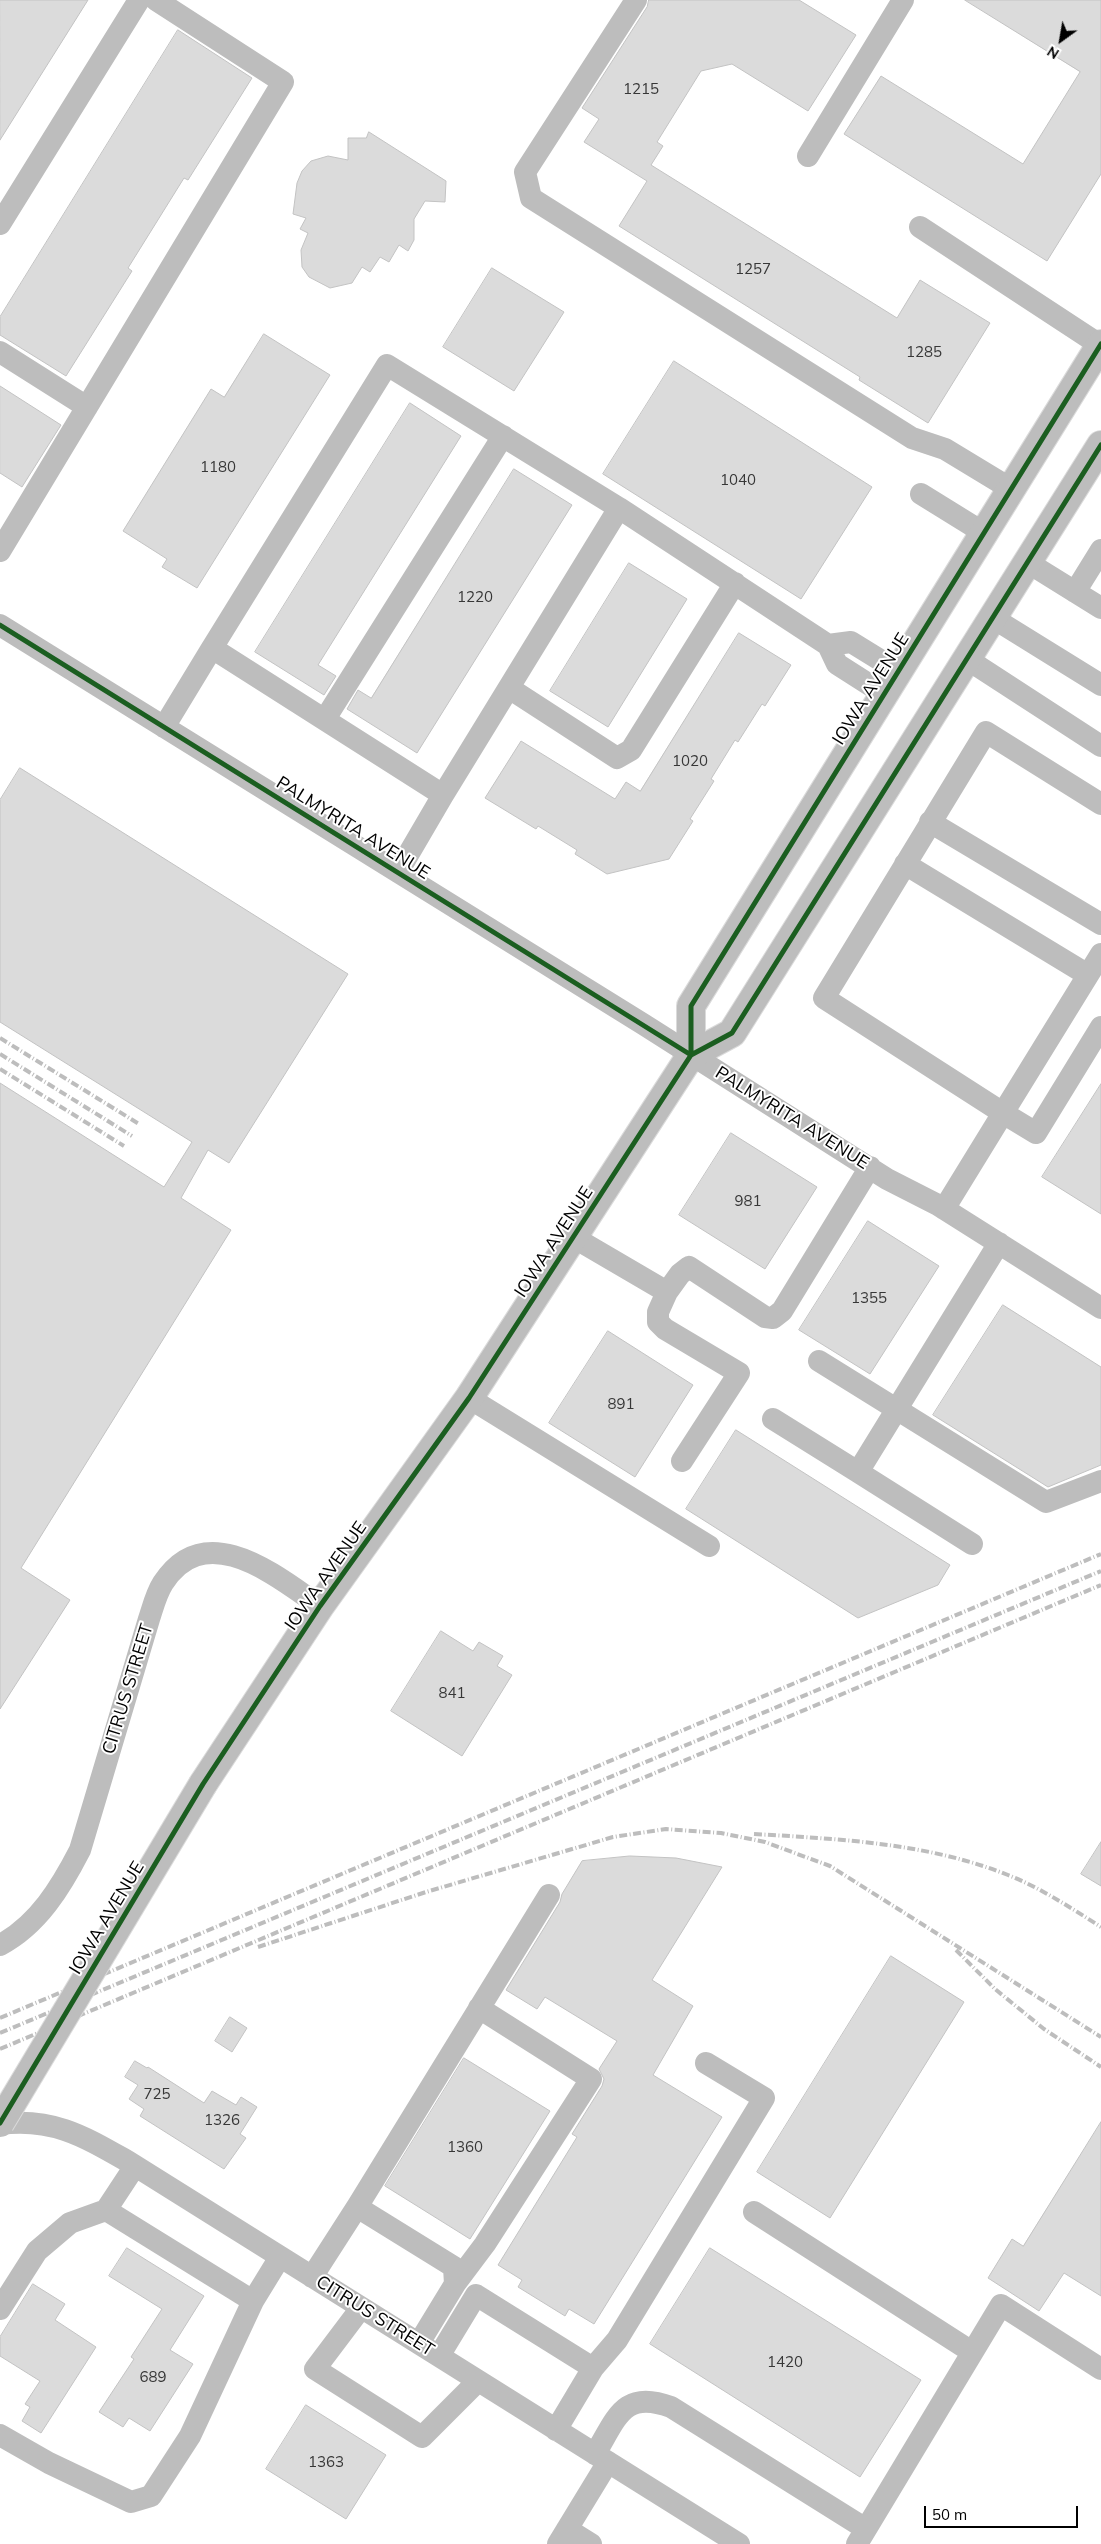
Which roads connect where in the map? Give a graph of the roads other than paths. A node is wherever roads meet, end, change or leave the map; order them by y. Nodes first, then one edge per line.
1 (139, 0) edge
2 (156, 0) edge
3 (636, 0) edge
4 (903, 0) edge
5 (808, 156) dead end
6 (0, 224) edge
7 (920, 227) dead end
8 (1101, 345) edge
9 (0, 352) edge
10 (87, 407) junction
11 (503, 436) junction
12 (1101, 445) edge
13 (1011, 489) junction
14 (921, 494) dead end
15 (619, 508) junction
16 (7, 524) edge
17 (984, 533) junction
18 (1101, 550) edge
19 (0, 551) edge
20 (1028, 562) junction
21 (735, 584) junction
22 (1075, 592) junction
23 (1101, 608) edge
24 (993, 618) junction
25 (0, 625) edge
26 (212, 648) junction
27 (967, 659) junction
28 (891, 682) junction
29 (1101, 685) edge
30 (508, 688) junction
31 (325, 719) junction
32 (164, 727) junction
33 (1101, 746) edge
34 (443, 794) junction
35 (1101, 804) edge
36 (930, 822) junction
37 (905, 864) junction
38 (398, 872) junction
39 (1101, 924) edge
40 (1101, 954) edge
41 (1088, 975) junction
42 (1101, 1026) edge
43 (691, 1055) junction
44 (1003, 1113) junction
45 (870, 1167) junction
46 (944, 1209) junction
47 (573, 1237) junction
48 (999, 1243) junction
49 (666, 1292) junction
50 (1101, 1308) edge
51 (819, 1361) dead end
52 (469, 1398) junction
53 (897, 1409) junction
54 (773, 1419) dead end
55 (682, 1461) dead end
56 (858, 1472) junction
57 (1101, 1481) edge
58 (972, 1544) dead end
59 (709, 1546) dead end
60 (320, 1606) junction
61 (549, 1895) dead end
62 (0, 1945) edge
63 (479, 2008) junction
64 (706, 2063) dead end
65 (0, 2124) edge
66 (135, 2166) junction
67 (357, 2207) junction
68 (106, 2210) junction
69 (754, 2212) dead end
70 (280, 2257) junction
71 (312, 2277) junction
72 (455, 2284) junction
73 (254, 2302) junction
74 (362, 2308) junction
75 (0, 2309) edge
76 (419, 2343) junction
77 (972, 2352) junction
78 (439, 2356) junction
79 (593, 2368) junction
80 (1101, 2369) edge
81 (478, 2381) junction
82 (556, 2430) junction
83 (0, 2434) edge
84 (602, 2458) junction
85 (562, 2536) edge
86 (861, 2537) edge
87 (590, 2544) edge
88 (739, 2544) edge

1 - 6 street
2 - 10 street
3 - 13 street
4 - 5 street
7 - 8 street
8 - 13 main road, IOWA AVENUE
9 - 10 street
10 - 16 street
11 - 15 street
11 - 26 street
11 - 31 street
12 - 20 main road, IOWA AVENUE
13 - 17 main road, IOWA AVENUE
14 - 17 street
15 - 21 street
15 - 30 street
16 - 19 street
17 - 28 main road, IOWA AVENUE
18 - 22 street
20 - 22 street
20 - 24 main road, IOWA AVENUE
21 - 28 street
21 - 30 street
22 - 23 street
24 - 27 main road, IOWA AVENUE
24 - 29 street
25 - 32 street, PALMYRITA AVENUE
26 - 31 street
26 - 32 street
27 - 33 street
27 - 43 main road, IOWA AVENUE
28 - 43 main road, IOWA AVENUE
30 - 34 street
31 - 34 street
32 - 38 street, PALMYRITA AVENUE
34 - 38 street
35 - 36 street
36 - 37 street
36 - 39 street
37 - 41 street
37 - 44 street
38 - 43 street, PALMYRITA AVENUE
40 - 41 street
41 - 44 street
42 - 44 street
43 - 45 street, PALMYRITA AVENUE
43 - 47 main road, IOWA AVENUE
44 - 46 street
45 - 46 street, PALMYRITA AVENUE
45 - 49 street
46 - 48 street, PALMYRITA AVENUE
47 - 49 street
47 - 52 main road, IOWA AVENUE
48 - 50 street, PALMYRITA AVENUE
48 - 53 street
49 - 55 street
51 - 53 street
52 - 59 street
52 - 60 main road, IOWA AVENUE
53 - 56 street
53 - 57 street
54 - 56 street
56 - 58 street
60 - 62 street, CITRUS STREET
60 - 65 main road, IOWA AVENUE, bridge
61 - 63 street
63 - 67 street
63 - 72 street
64 - 79 street
65 - 66 street, CITRUS STREET
66 - 68 street
66 - 70 street, CITRUS STREET
67 - 71 street
67 - 72 street
68 - 73 street
68 - 75 street
69 - 77 street
70 - 71 street, CITRUS STREET
70 - 73 street
71 - 74 street, CITRUS STREET
72 - 76 street
73 - 83 street
74 - 76 street, CITRUS STREET
74 - 81 street
76 - 78 street, CITRUS STREET
77 - 80 street
77 - 86 street
78 - 79 street
78 - 81 street, CITRUS STREET
79 - 82 street
81 - 82 street, CITRUS STREET
82 - 84 street, CITRUS STREET
84 - 85 street
84 - 86 street
84 - 88 street, CITRUS STREET
85 - 87 street

